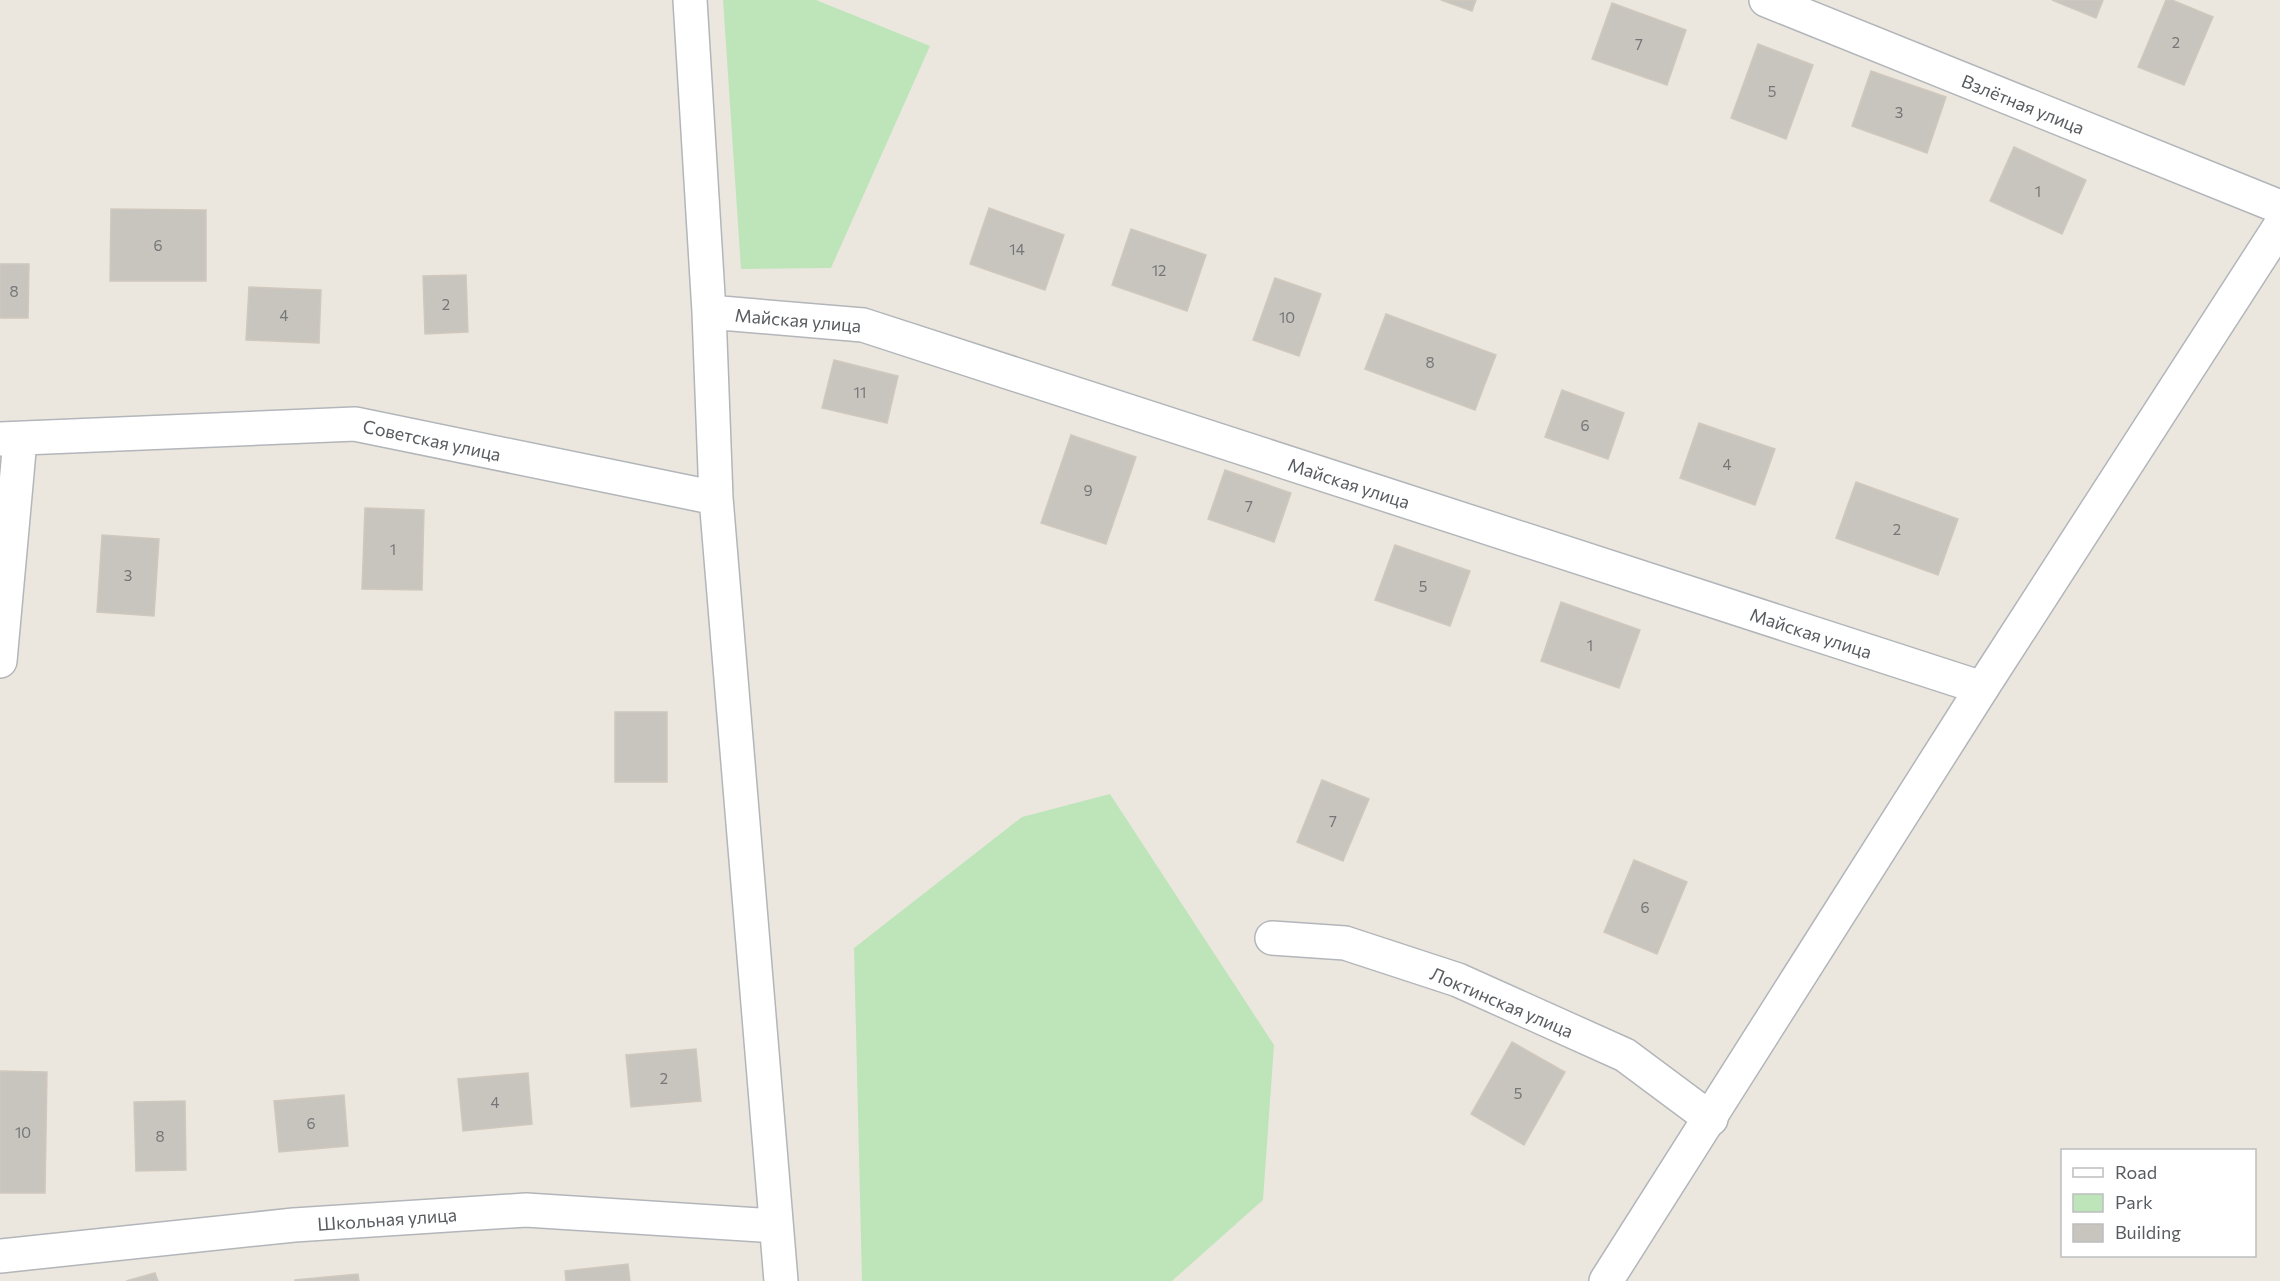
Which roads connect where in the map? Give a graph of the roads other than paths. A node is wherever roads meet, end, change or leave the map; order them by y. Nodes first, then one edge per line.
1 (690, 0) edge
2 (1766, 0) edge
3 (2280, 207) edge
4 (2280, 226) edge
5 (709, 312) junction
6 (10, 439) edge
7 (716, 498) junction
8 (0, 661) edge
9 (1982, 688) junction
10 (1272, 938) dead end
11 (1711, 1119) junction
12 (775, 1226) junction
13 (0, 1256) edge
14 (781, 1281) edge
15 (1606, 1281) edge

1 - 5 street
2 - 3 street, Взлётная улица
4 - 9 street
5 - 7 street
5 - 9 street, Майская улица
6 - 7 street, Советская улица
6 - 8 street
7 - 12 street
9 - 11 street
10 - 11 street, Локтинская улица
11 - 15 street
12 - 13 street, Школьная улица
12 - 14 street

